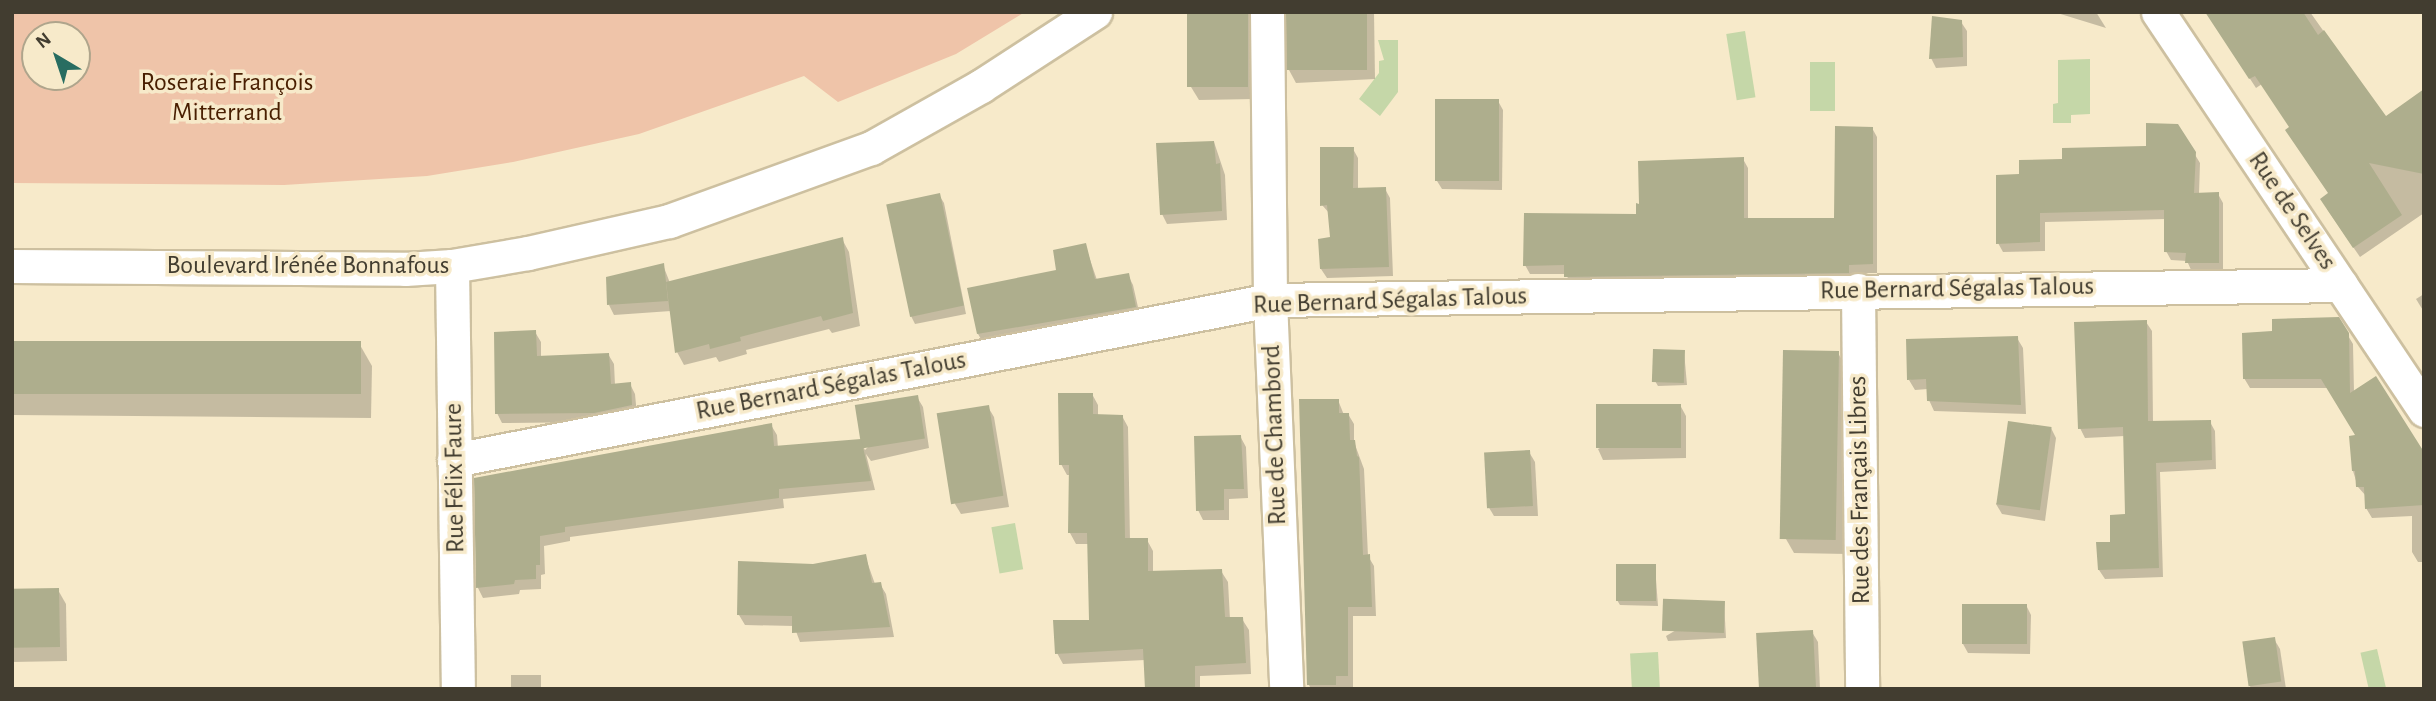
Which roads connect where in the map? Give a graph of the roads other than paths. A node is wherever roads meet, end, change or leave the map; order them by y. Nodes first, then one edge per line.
1 (1095, 12) edge
2 (1267, 12) edge
3 (2158, 12) edge
4 (12, 266) edge
5 (452, 266) junction
6 (2341, 285) junction
7 (1858, 290) junction
8 (1270, 300) junction
9 (2424, 410) edge
10 (454, 460) junction
11 (458, 689) edge
12 (1286, 689) edge
13 (1863, 689) edge

1 - 5 street, Boulevard Irénée Bonnafous
2 - 8 street, Rue de Chambord
3 - 6 street, Rue de Selves
4 - 5 street, Boulevard Irénée Bonnafous
5 - 10 street, Rue Félix Faure
6 - 7 street, Rue Bernard Ségalas Talous
6 - 9 street, Rue de Selves
7 - 8 street, Rue Bernard Ségalas Talous
7 - 13 street, Rue des Français Libres
8 - 10 street, Rue Bernard Ségalas Talous
8 - 12 street, Rue de Chambord
10 - 11 street, Rue Félix Faure

